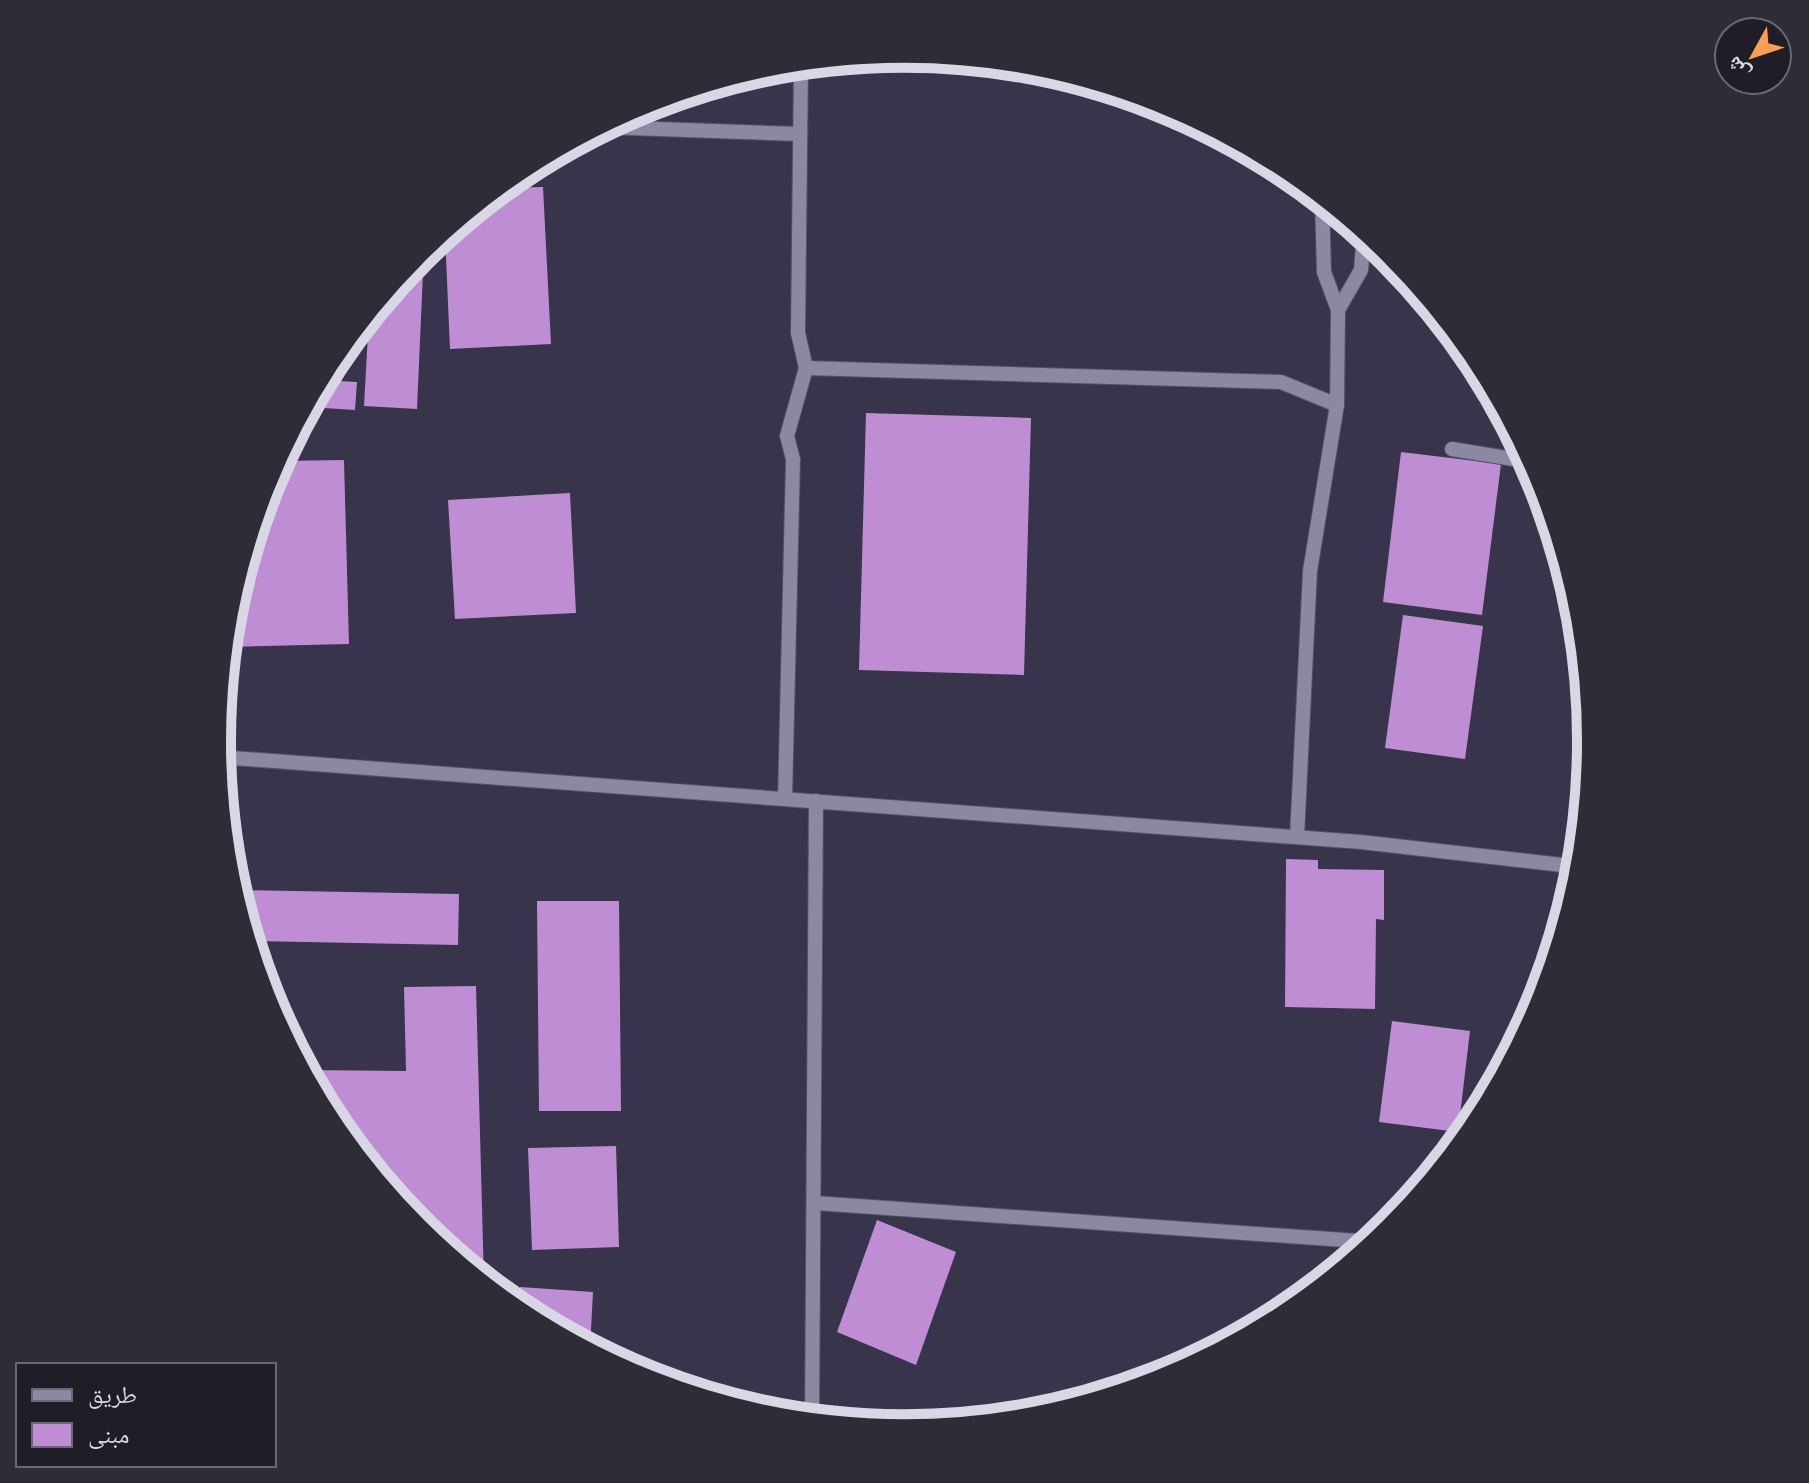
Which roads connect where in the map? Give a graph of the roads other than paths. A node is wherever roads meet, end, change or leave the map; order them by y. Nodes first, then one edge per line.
1 (800, 77) edge
2 (627, 128) edge
3 (798, 134) junction
4 (1322, 213) edge
5 (1363, 248) edge
6 (1338, 310) junction
7 (806, 368) junction
8 (1337, 405) junction
9 (1452, 449) dead end
10 (1516, 460) edge
11 (231, 758) edge
12 (785, 799) junction
13 (816, 801) junction
14 (1297, 837) junction
15 (1566, 865) edge
16 (815, 1203) junction
17 (1357, 1241) edge
18 (812, 1408) edge

1 - 3 street
2 - 3 street
3 - 7 street
4 - 6 street
5 - 6 street
6 - 8 street
7 - 8 street
7 - 12 street
8 - 14 street
9 - 10 street
11 - 12 street
12 - 13 street
13 - 14 street
13 - 16 street
14 - 15 street
16 - 17 street
16 - 18 street

